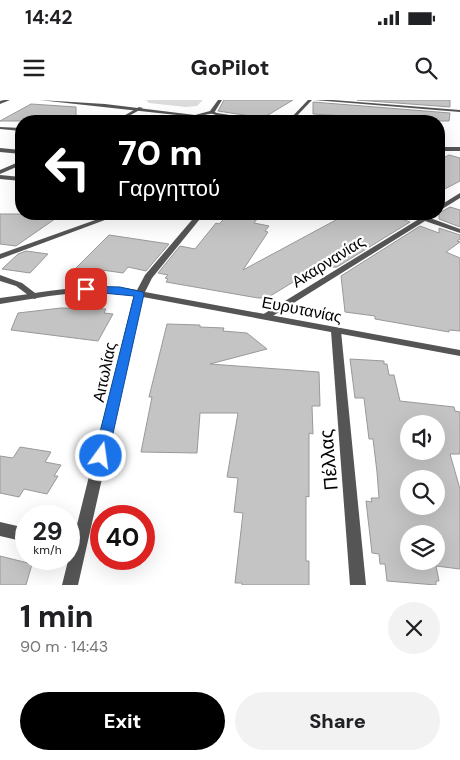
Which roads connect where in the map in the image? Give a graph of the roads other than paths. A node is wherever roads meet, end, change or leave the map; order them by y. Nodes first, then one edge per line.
1 (8, 100) edge
2 (41, 100) edge
3 (91, 100) edge
4 (105, 100) edge
5 (220, 100) edge
6 (310, 100) edge
7 (316, 100) edge
8 (0, 103) edge
9 (134, 103) dead end
10 (141, 108) junction
11 (460, 111) edge
12 (212, 112) junction
13 (128, 115) edge
14 (188, 115) edge
15 (199, 115) edge
16 (220, 115) edge
17 (296, 115) edge
18 (0, 128) edge
19 (15, 129) edge
20 (445, 149) edge
21 (460, 149) edge
22 (0, 150) edge
23 (15, 151) edge
24 (15, 166) edge
25 (0, 172) edge
26 (0, 177) edge
27 (15, 179) edge
28 (460, 195) edge
29 (445, 205) edge
30 (101, 220) edge
31 (196, 220) edge
32 (422, 220) edge
33 (437, 220) edge
34 (460, 231) edge
35 (0, 256) edge
36 (0, 278) edge
37 (139, 294) junction
38 (35, 296) junction
39 (0, 301) edge
40 (265, 318) junction
41 (336, 331) junction
42 (460, 353) edge
43 (80, 525) edge
44 (0, 528) edge
45 (15, 532) edge
46 (72, 570) edge
47 (70, 585) edge
48 (358, 585) edge

1 - 8 street
2 - 10 street
3 - 4 street
5 - 12 street
6 - 17 street
7 - 11 street
9 - 10 street
10 - 13 street
10 - 14 street
12 - 15 street
12 - 16 street
18 - 19 street
20 - 21 street
22 - 23 street
24 - 25 street
26 - 27 street
28 - 29 street
30 - 35 street
31 - 37 street, Αιτωλίας
32 - 40 street, Ακαρνανίας
33 - 34 street
36 - 38 street
37 - 38 street, Ευρυτανίας
37 - 40 street, Ευρυτανίας
37 - 43 street, Αιτωλίας
38 - 39 street, Ευρυτανίας
40 - 41 street, Ευρυτανίας
41 - 42 street, Ευρυτανίας
41 - 48 street, Πέλλας
44 - 45 street
46 - 47 street, Αιτωλίας

